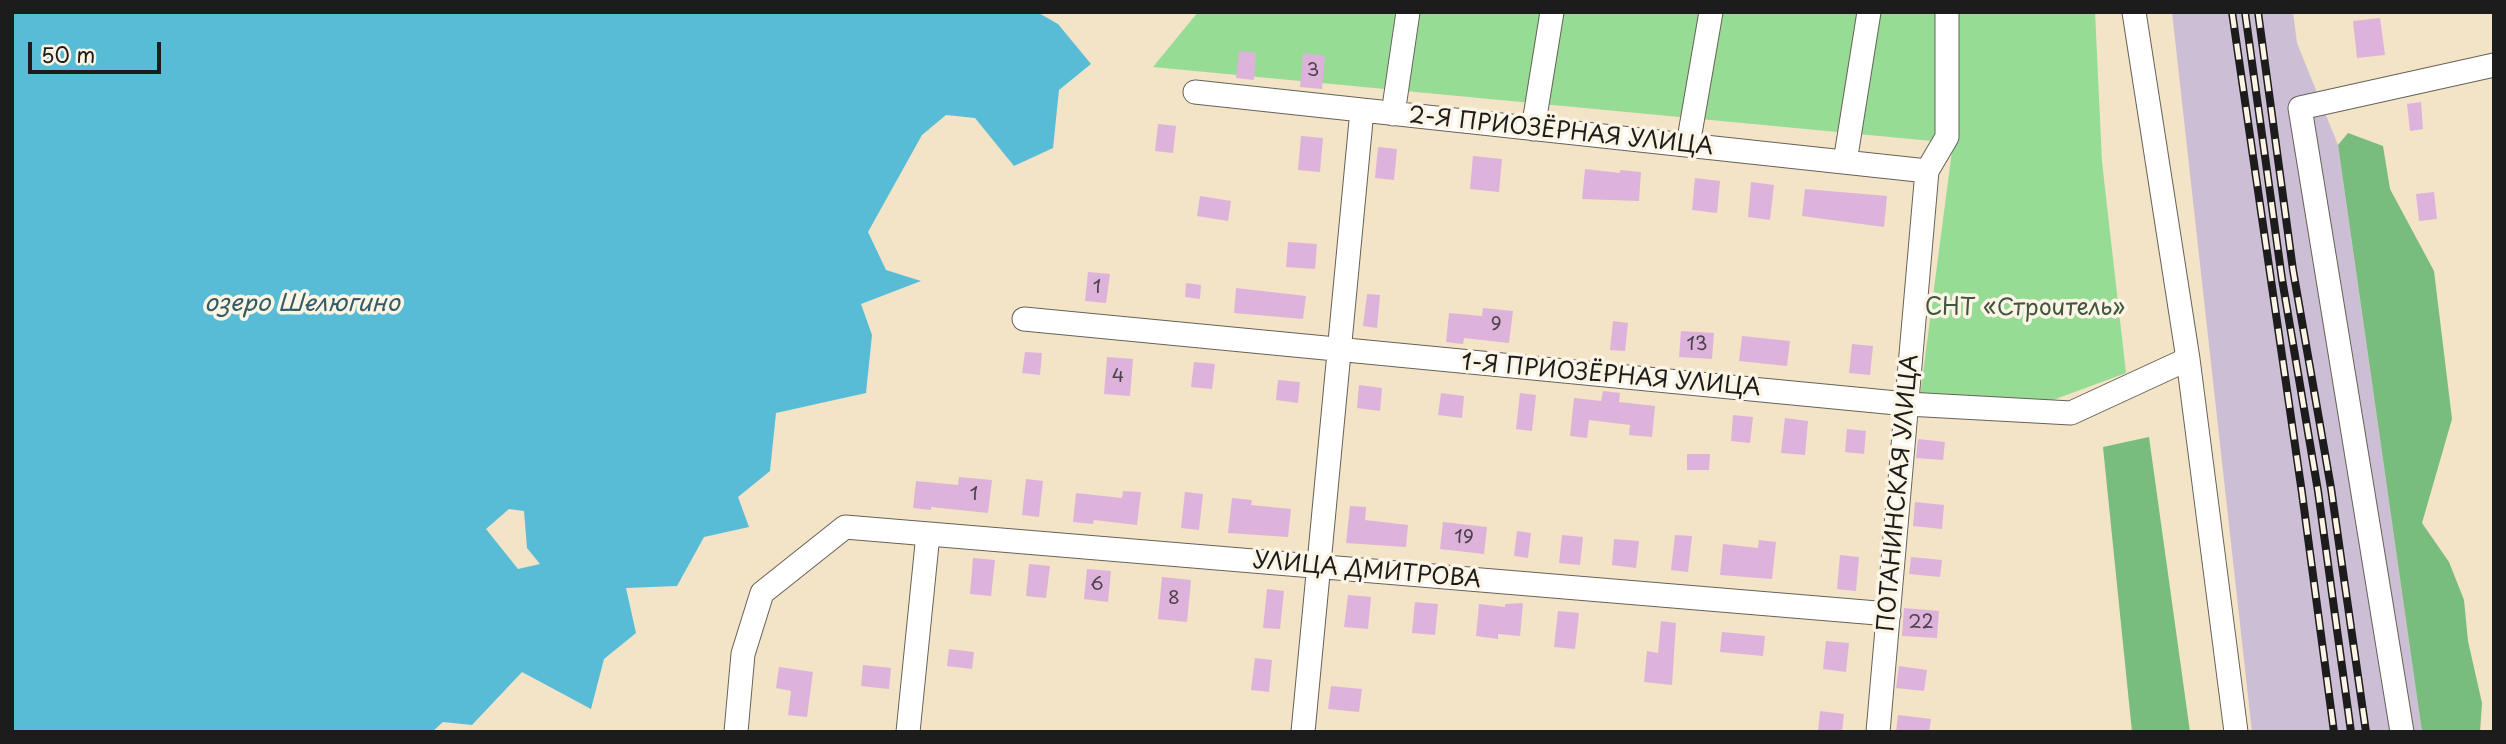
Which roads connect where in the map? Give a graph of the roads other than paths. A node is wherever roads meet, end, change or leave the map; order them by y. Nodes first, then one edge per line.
1 (1408, 12) edge
2 (1552, 12) edge
3 (1711, 12) edge
4 (1869, 12) edge
5 (1947, 12) edge
6 (2134, 12) edge
7 (2494, 65) edge
8 (1195, 92) dead end
9 (1362, 110) junction
10 (1393, 114) junction
11 (1533, 128) junction
12 (1688, 145) junction
13 (1845, 162) junction
14 (1927, 171) junction
15 (1024, 319) dead end
16 (1340, 350) junction
17 (2188, 359) junction
18 (1907, 404) junction
19 (928, 534) junction
20 (1319, 567) junction
21 (1889, 614) junction
22 (736, 732) edge
23 (908, 732) edge
24 (1303, 732) edge
25 (1878, 732) edge
26 (2236, 732) edge
27 (2402, 732) edge

1 - 10 street
2 - 11 street
3 - 12 street
4 - 13 street
5 - 14 street
6 - 17 street
7 - 27 street
8 - 9 street, 2-Я ПРИОЗЁРНАЯ УЛИЦА
9 - 10 street, 2-Я ПРИОЗЁРНАЯ УЛИЦА
9 - 16 street
10 - 11 street, 2-Я ПРИОЗЁРНАЯ УЛИЦА
11 - 12 street, 2-Я ПРИОЗЁРНАЯ УЛИЦА
12 - 13 street, 2-Я ПРИОЗЁРНАЯ УЛИЦА
13 - 14 street, 2-Я ПРИОЗЁРНАЯ УЛИЦА
14 - 18 street, ПОТАНИНСКАЯ УЛИЦА
15 - 16 street, 1-Я ПРИОЗЁРНАЯ УЛИЦА
16 - 18 street, 1-Я ПРИОЗЁРНАЯ УЛИЦА
16 - 20 street
17 - 18 street, 1-Я ПРИОЗЁРНАЯ УЛИЦА
17 - 26 street
18 - 21 street, ПОТАНИНСКАЯ УЛИЦА
19 - 20 street, УЛИЦА ДМИТРОВА
19 - 22 street, УЛИЦА ДМИТРОВА
19 - 23 street
20 - 21 street, УЛИЦА ДМИТРОВА
20 - 24 street
21 - 25 street, ПОТАНИНСКАЯ УЛИЦА

